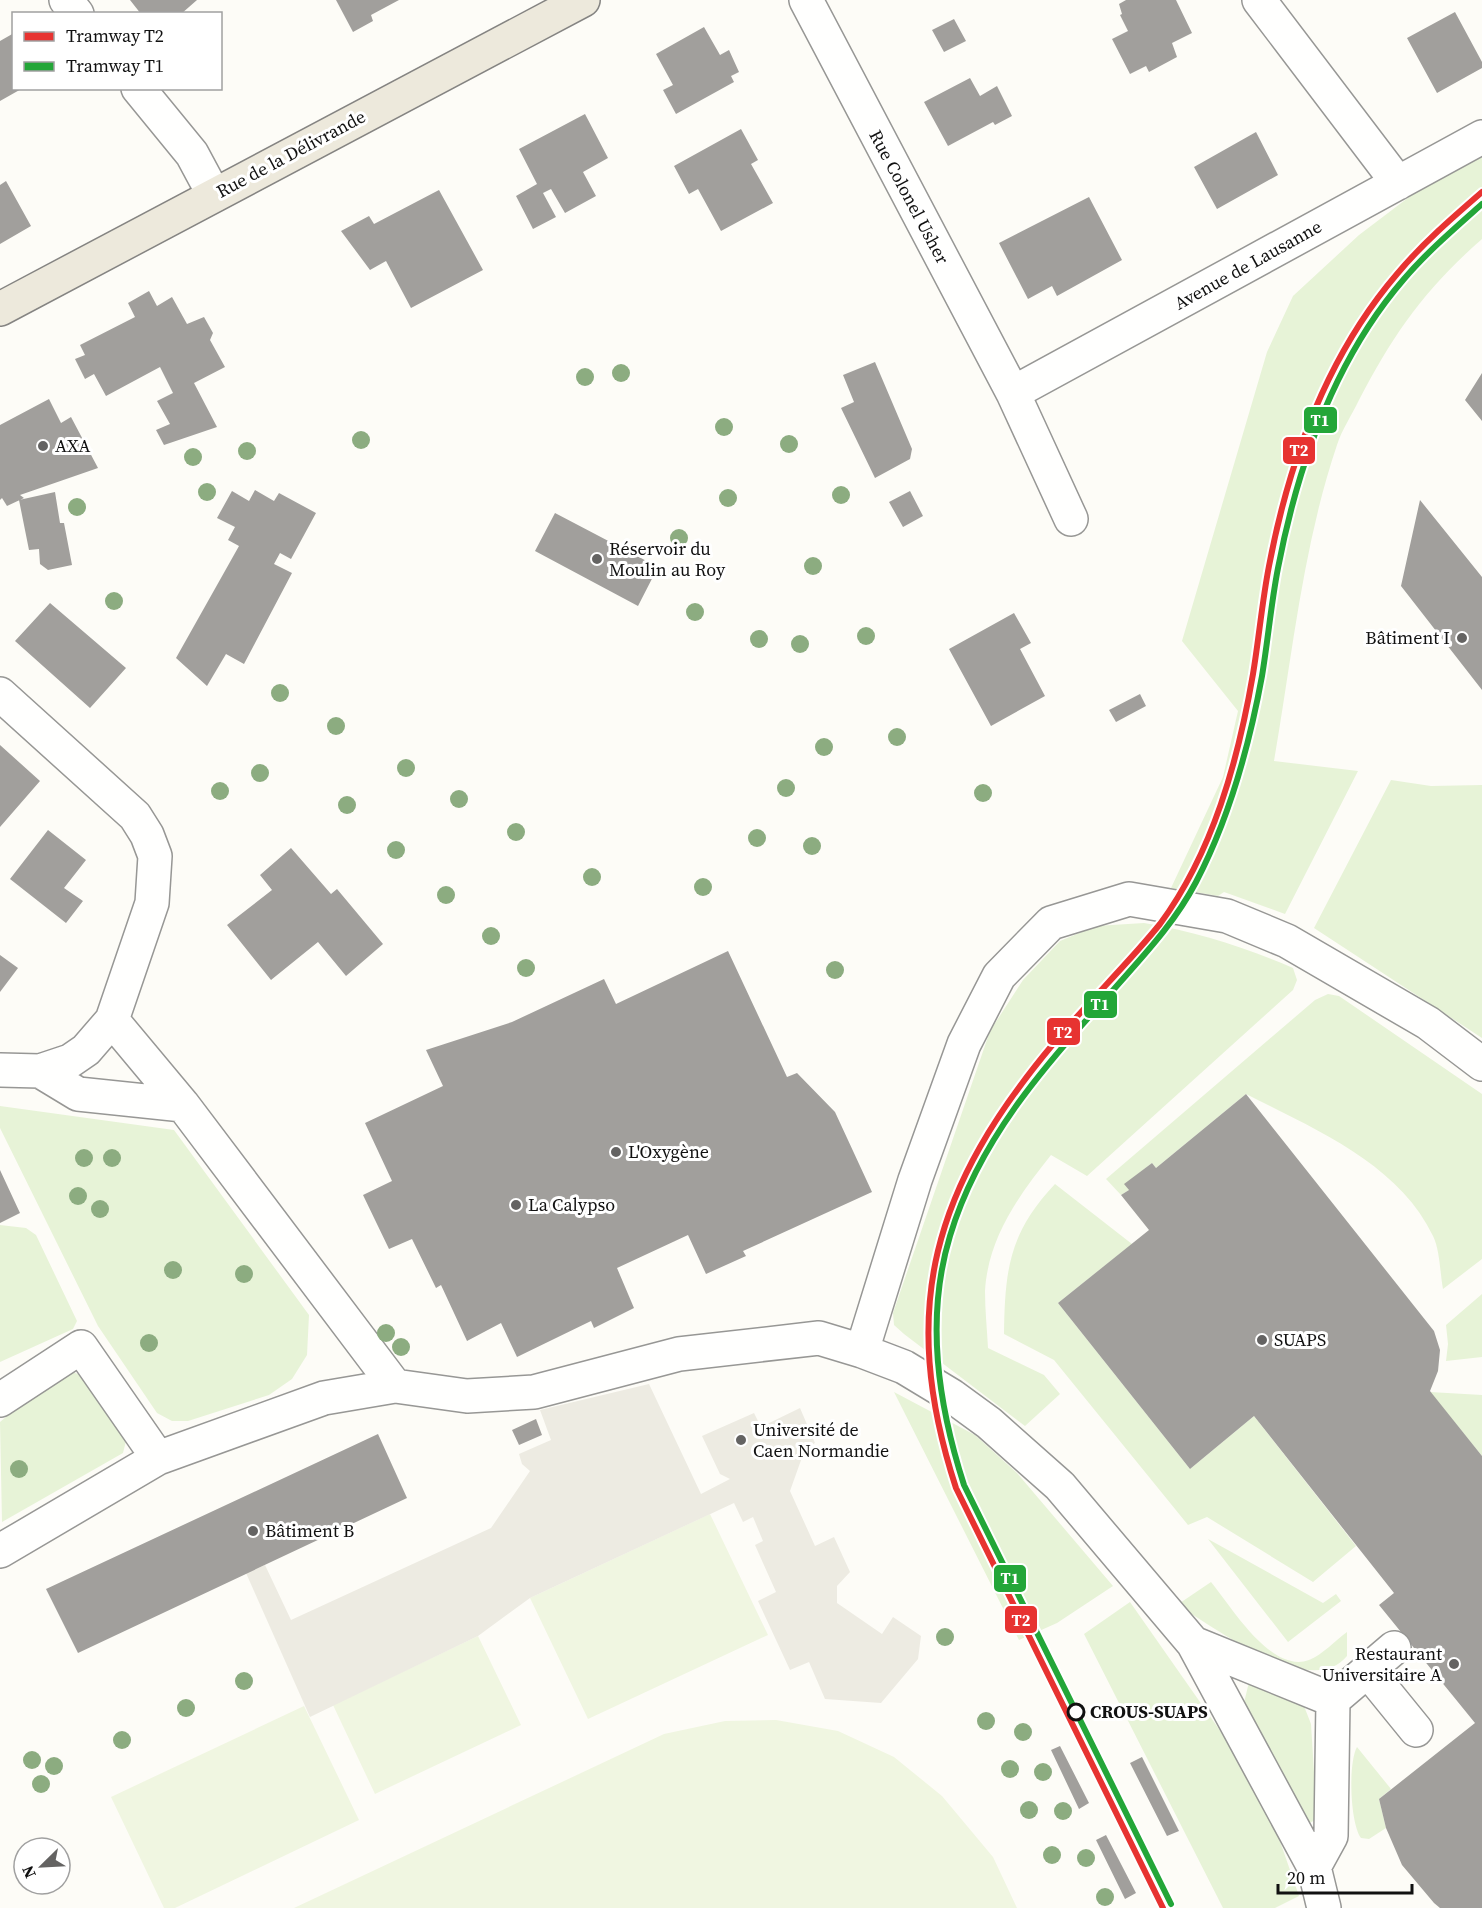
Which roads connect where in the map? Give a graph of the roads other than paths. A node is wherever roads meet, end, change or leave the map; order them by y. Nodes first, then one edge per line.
1 (66, 0) edge
2 (583, 0) edge
3 (806, 0) edge
4 (1259, 0) edge
5 (75, 12) edge
6 (140, 90) edge
7 (1482, 137) edge
8 (1398, 183) junction
9 (214, 195) junction
10 (0, 309) edge
11 (1013, 393) junction
12 (1071, 519) dead end
13 (0, 694) edge
14 (112, 1020) junction
15 (1482, 1064) edge
16 (0, 1070) edge
17 (40, 1071) junction
18 (183, 1105) junction
19 (862, 1351) junction
20 (394, 1386) junction
21 (0, 1400) edge
22 (158, 1458) junction
23 (0, 1551) edge
24 (1193, 1643) junction
25 (1394, 1648) dead end
26 (1368, 1671) junction
27 (1333, 1700) junction
28 (1416, 1730) dead end
29 (1314, 1867) junction
30 (1324, 1908) edge

1 - 5 street
2 - 9 main road, Rue de la Délivrande
3 - 11 street, Rue Colonel Usher
4 - 8 street
6 - 9 street
7 - 8 street, Avenue de Lausanne
8 - 11 street, Avenue de Lausanne
9 - 10 main road, Rue de la Délivrande
11 - 12 street, Rue Colonel Usher
13 - 14 street
14 - 17 street
14 - 18 street
15 - 19 street
16 - 17 street
17 - 18 street
18 - 20 street
19 - 20 street
19 - 24 street
20 - 22 street
21 - 22 street
22 - 23 street
24 - 27 street
24 - 29 street
25 - 26 street
26 - 27 street
26 - 28 street
27 - 29 street
29 - 30 street

